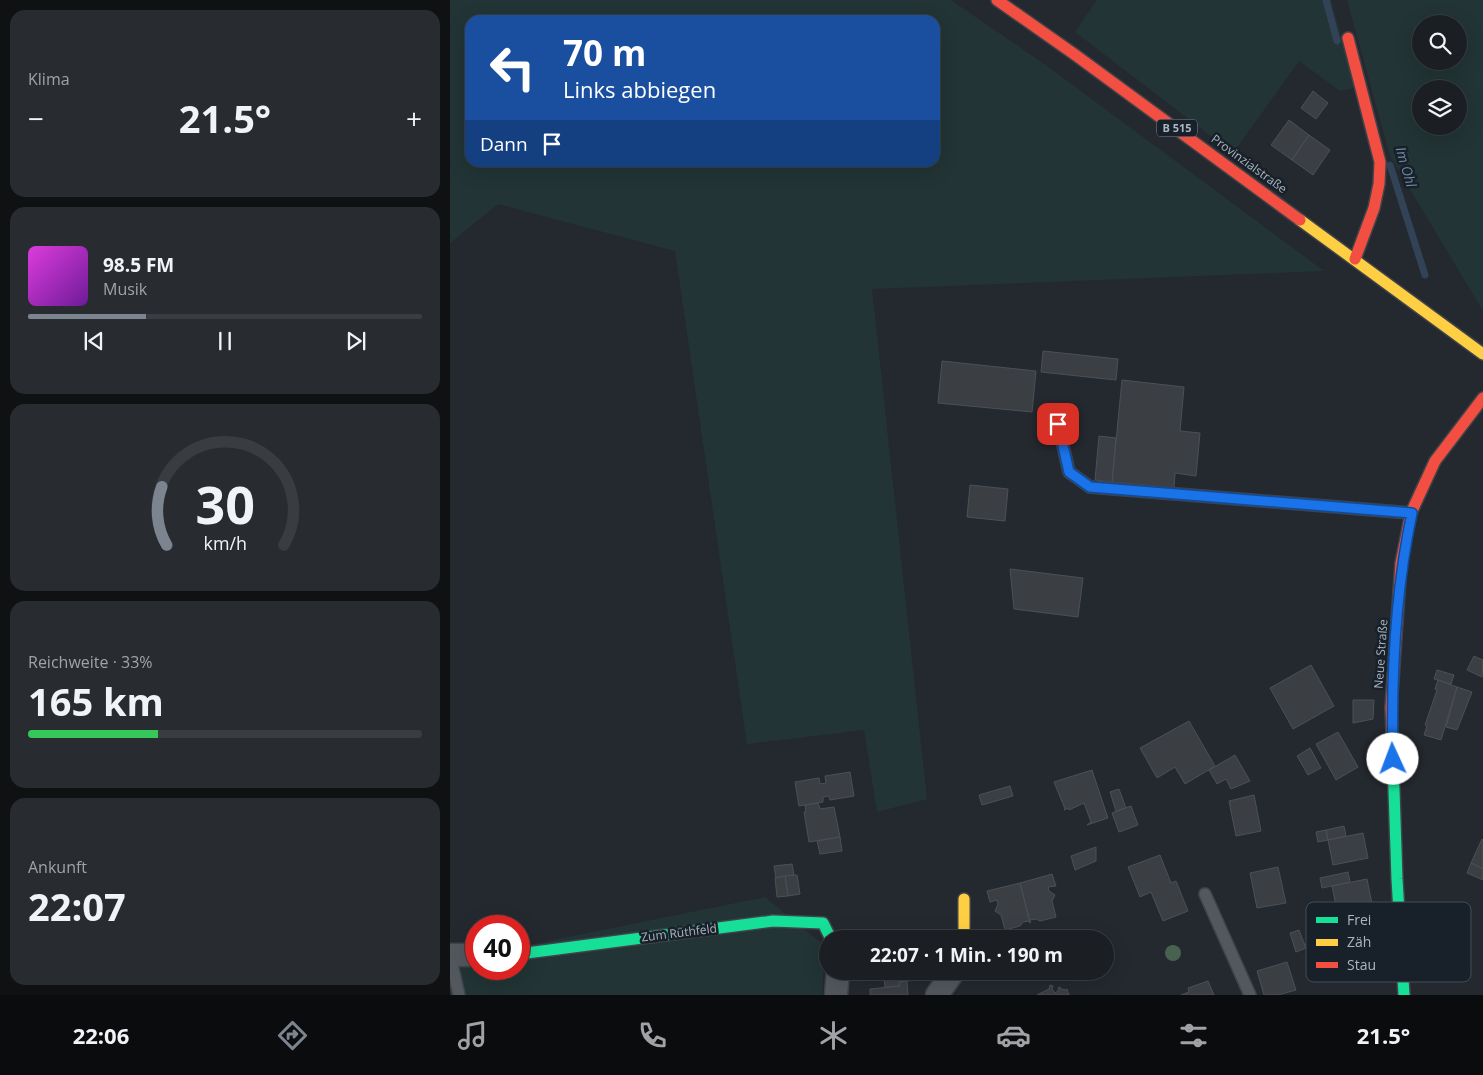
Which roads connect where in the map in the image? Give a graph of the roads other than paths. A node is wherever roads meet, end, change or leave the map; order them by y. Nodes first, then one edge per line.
1 (996, 0) edge
2 (1348, 38) dead end
3 (1355, 259) junction
4 (1483, 354) edge
5 (1483, 398) edge
6 (1058, 424) dead end
7 (1412, 513) junction
8 (1205, 894) dead end
9 (964, 899) dead end
10 (1398, 902) edge
11 (826, 930) edge
12 (964, 930) edge
13 (530, 953) edge
14 (450, 955) edge
15 (465, 955) edge
16 (837, 980) edge
17 (948, 980) edge
18 (1403, 982) edge
19 (460, 995) edge
20 (836, 995) edge
21 (937, 995) edge
22 (1250, 995) edge
23 (1404, 995) edge

1 - 3 street, Provinzialstraße / B 515
2 - 3 street
3 - 4 street, Provinzialstraße / B 515
5 - 7 street, Neue Straße
6 - 7 lane
7 - 10 street, Neue Straße
8 - 22 lane
9 - 12 street
11 - 13 street, Zum Rüthfeld
14 - 15 street
14 - 19 lane
16 - 20 street
17 - 21 street
18 - 23 street, Neue Straße

